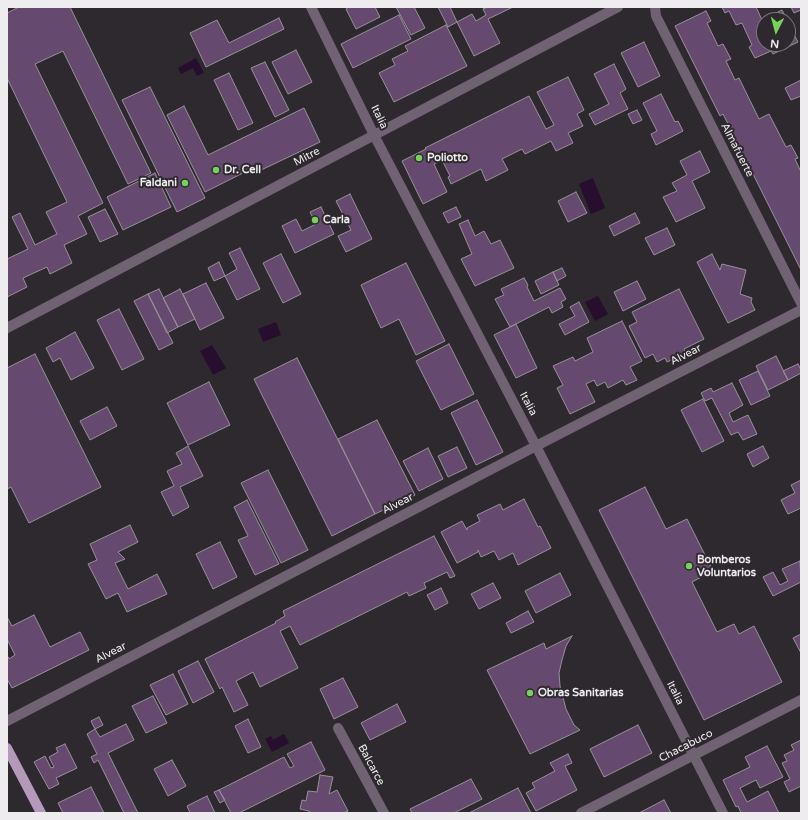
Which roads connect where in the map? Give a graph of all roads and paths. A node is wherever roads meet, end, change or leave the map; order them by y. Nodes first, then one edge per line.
1 (311, 7) edge
2 (618, 7) edge
3 (655, 7) edge
4 (374, 135) junction
5 (801, 303) edge
6 (801, 310) edge
7 (7, 328) edge
8 (536, 446) junction
9 (801, 700) edge
10 (7, 721) edge
11 (338, 728) dead end
12 (7, 748) edge
13 (693, 756) junction
14 (41, 813) edge
15 (384, 813) edge
16 (581, 813) edge
17 (723, 813) edge

1 - 4 street, Italia
2 - 4 street, Mitre
3 - 5 street, Almafuerte
4 - 7 street, Mitre
4 - 8 street, Italia
6 - 8 street, Alvear
8 - 10 street, Alvear
8 - 13 street, Italia
9 - 13 street, Chacabuco
11 - 15 street, Balcarce
12 - 14 main road
13 - 16 street, Chacabuco
13 - 17 street, Italia

